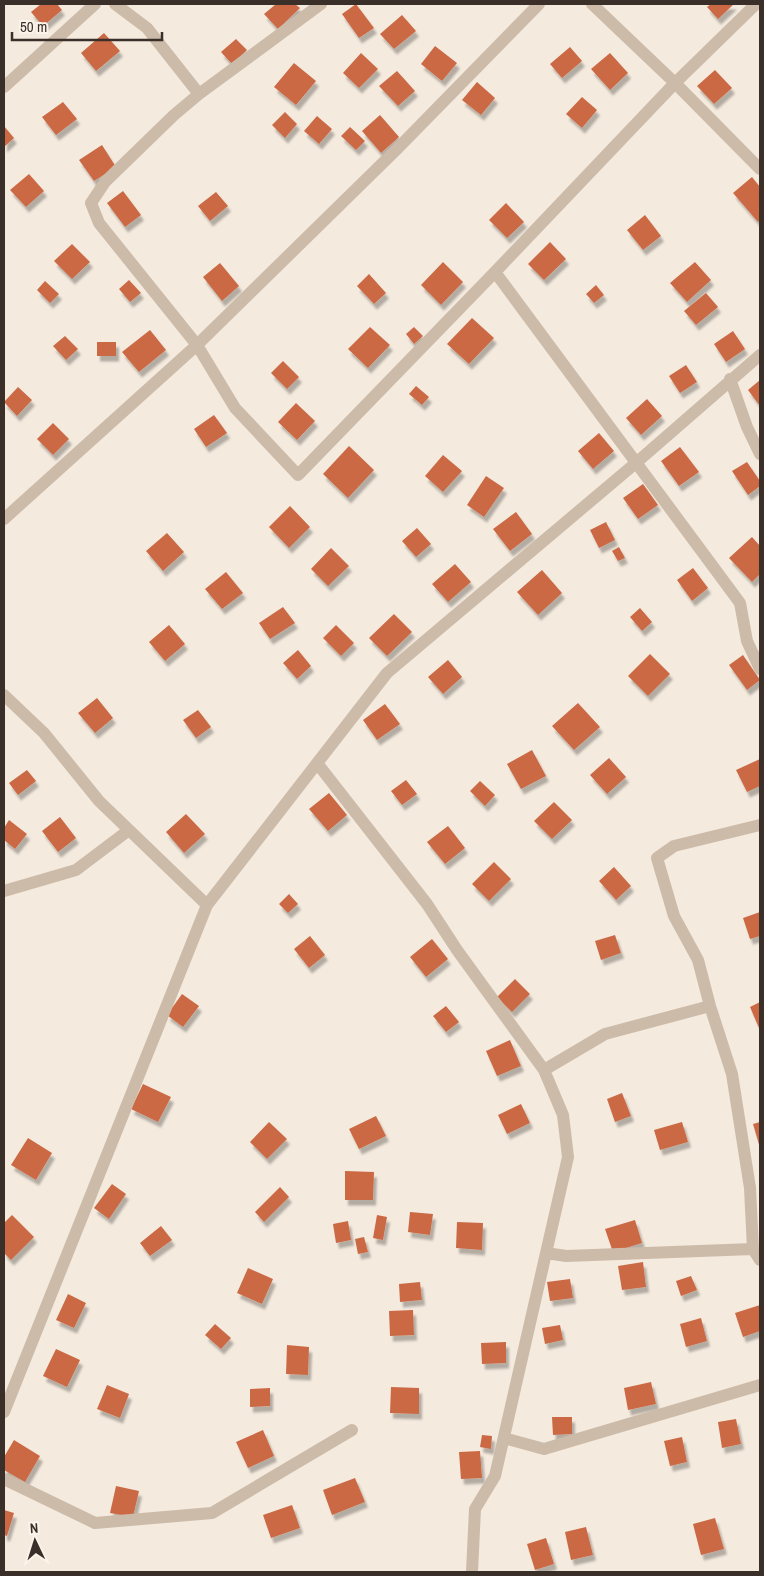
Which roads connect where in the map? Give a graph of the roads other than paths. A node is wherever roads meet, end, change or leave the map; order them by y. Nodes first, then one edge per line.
1 (95, 4) edge
2 (115, 4) edge
3 (321, 4) edge
4 (539, 4) edge
5 (592, 4) edge
6 (756, 4) edge
7 (675, 83) junction
8 (4, 87) edge
9 (199, 94) junction
10 (760, 169) edge
11 (495, 272) junction
12 (197, 345) junction
13 (760, 355) edge
14 (730, 379) junction
15 (760, 454) edge
16 (637, 462) junction
17 (4, 502) edge
18 (14, 511) junction
19 (4, 519) edge
20 (760, 669) edge
21 (4, 695) edge
22 (317, 763) junction
23 (760, 825) edge
24 (129, 830) junction
25 (4, 891) edge
26 (207, 905) junction
27 (710, 1006) junction
28 (544, 1070) junction
29 (546, 1252) junction
30 (757, 1254) edge
31 (760, 1385) edge
32 (4, 1412) edge
33 (352, 1430) dead end
34 (504, 1438) junction
35 (4, 1480) edge
36 (472, 1572) edge

1 - 8 street
2 - 9 street
3 - 9 street
4 - 12 street
5 - 7 street
6 - 7 street
7 - 10 street
7 - 11 street
9 - 12 street
11 - 12 street
11 - 16 street
12 - 18 street
13 - 14 street
14 - 15 street
14 - 16 street
16 - 20 street
16 - 22 street
17 - 18 street
18 - 19 street
21 - 24 street
22 - 26 street
22 - 28 street
23 - 27 street
24 - 25 street
24 - 26 street
26 - 32 street
27 - 28 street
27 - 30 street
28 - 29 street
29 - 30 street
29 - 34 street
31 - 34 street
33 - 35 street
34 - 36 street

